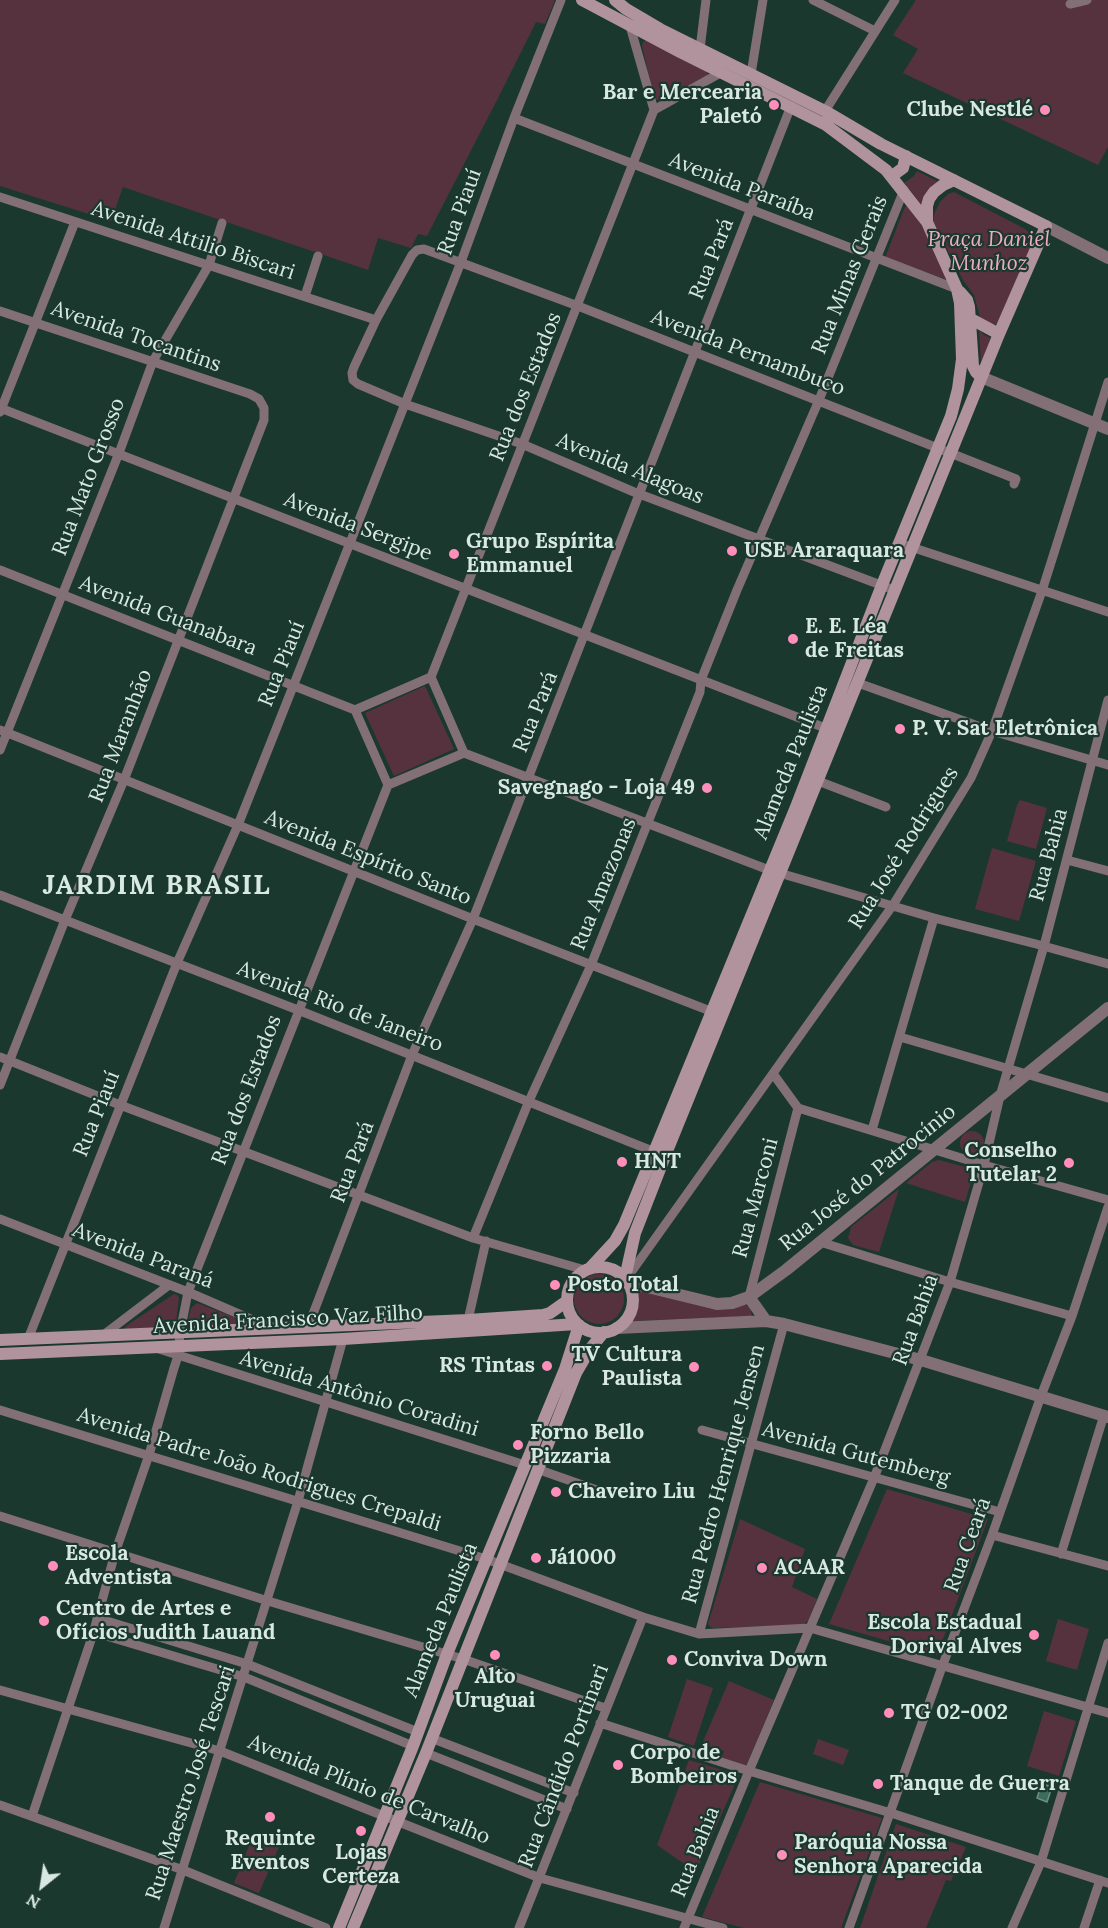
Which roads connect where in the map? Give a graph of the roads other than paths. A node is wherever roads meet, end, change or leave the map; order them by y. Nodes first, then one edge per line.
1 (561, 0) edge
2 (582, 0) edge
3 (615, 0) edge
4 (706, 0) edge
5 (764, 0) edge
6 (813, 0) edge
7 (895, 0) edge
8 (1087, 0) edge
9 (1070, 4) dead end
10 (630, 26) junction
11 (875, 31) junction
12 (700, 49) junction
13 (722, 72) junction
14 (752, 74) junction
15 (791, 106) junction
16 (654, 110) junction
17 (825, 111) junction
18 (514, 118) junction
19 (906, 156) junction
20 (633, 164) junction
21 (892, 176) junction
22 (954, 180) junction
23 (904, 190) junction
24 (0, 197) edge
25 (751, 209) junction
26 (75, 222) junction
27 (927, 222) junction
28 (222, 224) dead end
29 (1046, 226) junction
30 (318, 256) dead end
31 (1107, 258) edge
32 (876, 259) junction
33 (460, 262) junction
34 (209, 265) junction
35 (957, 289) junction
36 (305, 296) junction
37 (578, 306) junction
38 (0, 311) edge
39 (971, 319) junction
40 (376, 320) junction
41 (37, 322) junction
42 (999, 334) junction
43 (695, 352) junction
44 (153, 362) junction
45 (981, 377) junction
46 (1108, 382) edge
47 (259, 399) joint
48 (819, 400) junction
49 (405, 404) junction
50 (0, 409) edge
51 (1094, 423) junction
52 (1108, 429) edge
53 (522, 444) junction
54 (945, 450) junction
55 (118, 453) junction
56 (1014, 484) dead end
57 (640, 494) junction
58 (234, 498) junction
59 (758, 540) junction
60 (350, 543) junction
61 (899, 543) junction
62 (911, 548) junction
63 (0, 570) edge
64 (882, 585) junction
65 (467, 588) junction
66 (894, 590) junction
67 (1042, 591) junction
68 (62, 594) junction
69 (1108, 612) edge
70 (586, 635) junction
71 (178, 639) junction
72 (431, 677) junction
73 (701, 680) junction
74 (858, 682) junction
75 (293, 684) junction
76 (1108, 700) edge
77 (355, 710) junction
78 (832, 730) junction
79 (992, 731) junction
80 (4, 732) edge
81 (0, 750) edge
82 (464, 753) junction
83 (1092, 760) junction
84 (1108, 765) edge
85 (529, 778) junction
86 (124, 780) junction
87 (818, 780) junction
88 (388, 785) junction
89 (886, 807) dead end
90 (648, 824) junction
91 (238, 825) junction
92 (1067, 860) junction
93 (1108, 871) edge
94 (354, 872) junction
95 (774, 872) junction
96 (0, 895) edge
97 (893, 905) junction
98 (934, 918) junction
99 (65, 920) junction
100 (473, 920) junction
101 (1044, 946) junction
102 (177, 963) junction
103 (1108, 964) edge
104 (591, 965) junction
105 (1108, 1008) edge
106 (298, 1010) junction
107 (717, 1013) junction
108 (900, 1037) junction
109 (412, 1054) junction
110 (5, 1058) edge
111 (1009, 1069) junction
112 (1027, 1074) junction
113 (774, 1075) junction
114 (0, 1085) edge
115 (1000, 1096) junction
116 (1108, 1098) edge
117 (529, 1101) junction
118 (120, 1105) junction
119 (798, 1108) junction
120 (872, 1130) junction
121 (934, 1150) junction
122 (243, 1152) junction
123 (659, 1154) junction
124 (984, 1165) junction
125 (359, 1196) junction
126 (1108, 1200) edge
127 (1108, 1207) edge
128 (0, 1219) edge
129 (473, 1238) junction
130 (486, 1241) junction
131 (820, 1242) junction
132 (64, 1245) junction
133 (587, 1269) junction
134 (626, 1280) junction
135 (950, 1282) junction
136 (169, 1285) junction
137 (188, 1292) junction
138 (749, 1297) junction
139 (567, 1301) junction
140 (1072, 1316) junction
141 (468, 1320) junction
142 (766, 1321) junction
143 (784, 1324) junction
144 (578, 1325) junction
145 (308, 1327) junction
146 (272, 1328) junction
147 (617, 1328) junction
148 (604, 1332) junction
149 (102, 1336) junction
150 (2, 1339) edge
151 (28, 1339) junction
152 (343, 1339) junction
153 (179, 1344) junction
154 (0, 1354) edge
155 (190, 1360) junction
156 (921, 1360) junction
157 (174, 1368) junction
158 (1041, 1396) junction
159 (325, 1403) junction
160 (0, 1410) edge
161 (1106, 1416) edge
162 (702, 1430) dead end
163 (750, 1444) junction
164 (148, 1455) junction
165 (531, 1467) junction
166 (874, 1478) junction
167 (605, 1493) dead end
168 (298, 1501) junction
169 (1000, 1512) junction
170 (0, 1516) edge
171 (992, 1535) junction
172 (116, 1552) junction
173 (1061, 1554) junction
174 (486, 1558) junction
175 (500, 1563) junction
176 (1108, 1566) edge
177 (268, 1601) junction
178 (643, 1617) junction
179 (97, 1618) junction
180 (810, 1628) junction
181 (93, 1632) junction
182 (699, 1634) junction
183 (1108, 1643) edge
184 (447, 1654) junction
185 (463, 1659) junction
186 (247, 1664) junction
187 (942, 1667) junction
188 (244, 1677) junction
189 (0, 1690) edge
190 (1089, 1707) junction
191 (69, 1708) junction
192 (605, 1708) junction
193 (1108, 1713) edge
194 (600, 1723) junction
195 (418, 1732) junction
196 (431, 1738) junction
197 (413, 1746) junction
198 (220, 1751) junction
199 (426, 1753) junction
200 (748, 1771) junction
201 (574, 1793) junction
202 (0, 1805) edge
203 (567, 1809) junction
204 (891, 1813) junction
205 (32, 1816) junction
206 (384, 1817) junction
207 (396, 1821) junction
208 (1041, 1862) junction
209 (183, 1870) junction
210 (540, 1878) junction
211 (1104, 1882) edge
212 (686, 1923) edge
213 (164, 1928) edge
214 (326, 1928) edge
215 (339, 1928) edge
216 (353, 1928) edge
217 (519, 1928) edge
218 (723, 1928) edge
219 (849, 1928) edge
220 (1012, 1928) edge
221 (1084, 1928) edge

1 - 18 street, Rua Piauí
2 - 10 main road, Alameda Paulista
3 - 12 main road
4 - 12 street
5 - 14 street
6 - 11 street
7 - 11 street
8 - 9 street
10 - 13 main road, Alameda Paulista
10 - 16 street
11 - 17 street
12 - 14 main road
13 - 15 main road, Alameda Paulista
13 - 16 street
14 - 17 main road
15 - 21 main road, Alameda Paulista
15 - 25 street, Rua Pará
16 - 20 street, Rua dos Estados
17 - 19 main road
18 - 20 street, Avenida Paraíba
18 - 33 street, Rua Piauí
19 - 21 main road
19 - 22 main road
20 - 25 street, Avenida Paraíba
20 - 37 street, Rua dos Estados
21 - 23 main road, Alameda Paulista
22 - 27 main road
22 - 29 main road
23 - 27 main road, Alameda Paulista
23 - 32 street, Rua Minas Gerais
24 - 26 street, Avenida Attilio Biscari
25 - 32 street, Avenida Paraíba
25 - 43 street, Rua Pará
26 - 34 street, Avenida Attilio Biscari
26 - 41 street
27 - 35 main road, Alameda Paulista
28 - 34 street, Rua Mato Grosso
29 - 31 street
29 - 42 main road, Alameda Paulista
30 - 36 street
32 - 35 street, Avenida Paraíba
32 - 48 street, Rua Minas Gerais
33 - 37 street, Avenida Pernambuco
33 - 40 street
33 - 49 street, Rua Piauí
34 - 36 street, Avenida Attilio Biscari
34 - 44 street, Rua Mato Grosso
35 - 39 main road
35 - 54 main road, Alameda Paulista
36 - 40 street, Avenida Attilio Biscari
37 - 43 street, Avenida Pernambuco
37 - 53 street, Rua dos Estados
38 - 41 street, Avenida Tocantins
39 - 42 main road
39 - 45 main road
40 - 49 street, Avenida Alagoas
41 - 44 street, Avenida Tocantins
41 - 50 street
42 - 45 main road, Alameda Paulista
43 - 48 street, Avenida Pernambuco
43 - 57 street, Rua Pará
44 - 47 street, Avenida Tocantins
44 - 55 street, Rua Mato Grosso
45 - 51 street
45 - 54 main road, Alameda Paulista
46 - 51 street, Rua José Rodrigues
47 - 58 street, Rua Maranhão
48 - 54 street, Avenida Pernambuco
48 - 59 street, Rua Minas Gerais
49 - 53 street, Avenida Alagoas
49 - 60 street, Rua Piauí
50 - 55 street, Avenida Sergipe
51 - 52 street
51 - 67 street, Rua José Rodrigues
53 - 57 street, Avenida Alagoas
53 - 65 street, Rua dos Estados
54 - 56 street, Avenida Pernambuco
54 - 61 main road, Alameda Paulista
54 - 62 main road, Alameda Paulista
55 - 58 street, Avenida Sergipe
55 - 68 street, Rua Mato Grosso
57 - 59 street, Avenida Alagoas
57 - 70 street, Rua Pará
58 - 60 street, Avenida Sergipe
58 - 71 street, Rua Maranhão
59 - 64 street, Avenida Alagoas
59 - 73 street, Rua Amazonas
60 - 65 street, Avenida Sergipe
60 - 75 street, Rua Piauí
61 - 62 street
61 - 64 main road, Alameda Paulista
62 - 66 main road, Alameda Paulista
62 - 67 street
63 - 68 street, Avenida Guanabara
64 - 66 street, Avenida Alagoas
64 - 78 main road, Alameda Paulista
65 - 70 street, Avenida Sergipe
65 - 72 street, Rua dos Estados
66 - 74 main road, Alameda Paulista
67 - 69 street
67 - 79 street, Rua José Rodrigues
68 - 71 street, Avenida Guanabara
68 - 80 street, Rua Mato Grosso
70 - 73 street, Avenida Sergipe
70 - 85 street, Rua Pará
71 - 75 street, Avenida Guanabara
71 - 86 street, Rua Maranhão
72 - 77 street
72 - 82 street
73 - 78 street, Avenida Sergipe
73 - 90 street, Rua Amazonas
74 - 78 main road, Alameda Paulista
74 - 79 street
75 - 77 street, Avenida Guanabara
75 - 91 street, Rua Piauí
76 - 83 street, Rua Bahia
77 - 88 street
78 - 87 main road, Alameda Paulista
78 - 95 main road, Alameda Paulista
79 - 83 street
79 - 97 street, Rua José Rodrigues
80 - 81 street, Rua Mato Grosso
80 - 86 street, Avenida Espírito Santo
82 - 85 street
82 - 88 street
83 - 84 street
83 - 92 street, Rua Bahia
85 - 90 street
85 - 100 street, Rua Pará
86 - 91 street, Avenida Espírito Santo
86 - 99 street, Rua Maranhão
87 - 89 street
87 - 95 main road, Alameda Paulista
88 - 94 street, Rua dos Estados
90 - 95 street
90 - 104 street, Rua Amazonas
91 - 94 street, Avenida Espírito Santo
91 - 102 street, Rua Piauí
92 - 93 street
92 - 101 street, Rua Bahia
94 - 100 street, Avenida Espírito Santo
94 - 106 street, Rua dos Estados
95 - 97 street
95 - 107 main road, Alameda Paulista
96 - 99 street, Avenida Rio de Janeiro
97 - 98 street
97 - 113 street, Rua José Rodrigues
98 - 101 street
98 - 108 street
99 - 102 street, Avenida Rio de Janeiro
99 - 110 street, Rua Maranhão
100 - 104 street, Avenida Espírito Santo
100 - 109 street, Rua Pará
101 - 103 street
101 - 111 street, Rua Bahia
102 - 106 street, Avenida Rio de Janeiro
102 - 118 street, Rua Piauí
104 - 107 street, Avenida Espírito Santo
104 - 117 street, Rua Amazonas
105 - 112 street, Rua José do Patrocínio
106 - 109 street, Avenida Rio de Janeiro
106 - 122 street, Rua dos Estados
107 - 123 main road, Alameda Paulista
108 - 111 street
108 - 120 street
109 - 117 street, Avenida Rio de Janeiro
109 - 125 street, Rua Pará
110 - 114 street, Rua Maranhão
110 - 118 street
111 - 112 street
111 - 115 street, Rua Bahia
112 - 115 street, Rua José do Patrocínio
112 - 116 street
113 - 119 street
113 - 134 street, Rua José Rodrigues
115 - 121 street, Rua José do Patrocínio
115 - 124 street, Rua Bahia
117 - 123 street, Avenida Rio de Janeiro
117 - 129 street, Rua Amazonas
118 - 122 street
118 - 132 street, Rua Piauí
119 - 120 street
119 - 138 street, Rua Marconi
120 - 121 street
121 - 124 street
121 - 131 street, Rua José do Patrocínio
122 - 125 street
122 - 137 street, Rua dos Estados
123 - 133 main road, Alameda Paulista
123 - 134 main road, Alameda Paulista
124 - 126 street
124 - 135 street, Rua Bahia
125 - 129 street
125 - 145 street, Rua Pará
127 - 140 street, Rua Ceará
128 - 132 street, Avenida Paraná
129 - 130 street
130 - 133 street
130 - 141 street
131 - 135 street
131 - 138 street, Rua José do Patrocínio
132 - 136 street, Avenida Paraná
132 - 151 street, Rua Piauí
133 - 134 main road
133 - 139 main road
134 - 138 street, Rua José do Patrocínio
134 - 147 main road
135 - 140 street
135 - 156 street, Rua Bahia
136 - 137 street, Avenida Paraná
136 - 149 street
137 - 146 street, Avenida Paraná
137 - 153 street, Rua dos Estados
138 - 142 street
139 - 141 main road, Avenida Francisco Vaz Filho
139 - 144 main road
140 - 158 street, Rua Ceará
141 - 145 main road, Avenida Francisco Vaz Filho
142 - 143 street
142 - 147 street
143 - 156 street
143 - 163 street, Rua Pedro Henrique Jensen
144 - 148 main road
144 - 152 main road, Avenida Francisco Vaz Filho
144 - 165 main road, Alameda Paulista
145 - 146 main road, Avenida Francisco Vaz Filho
146 - 153 main road, Avenida Francisco Vaz Filho
147 - 148 main road
148 - 165 main road, Alameda Paulista
149 - 151 main road, Avenida Francisco Vaz Filho
149 - 153 main road, Avenida Francisco Vaz Filho
150 - 151 main road, Avenida Francisco Vaz Filho
152 - 153 main road, Avenida Francisco Vaz Filho
152 - 159 street, Rua Maestro José Tescari
153 - 154 main road, Avenida Francisco Vaz Filho
153 - 155 street, Avenida Antônio Coradini
153 - 157 street, Rua dos Estados
155 - 157 street
155 - 159 street, Avenida Antônio Coradini
156 - 158 street
156 - 166 street, Rua Bahia
157 - 164 street, Rua dos Estados
158 - 161 street
158 - 169 street, Rua Ceará
159 - 165 street, Avenida Antônio Coradini
159 - 168 street, Rua Maestro José Tescari
160 - 164 street, Avenida Padre João Rodrigues Crepaldi
161 - 173 street
162 - 163 street, Avenida Gutemberg
163 - 166 street, Avenida Gutemberg
163 - 182 street, Rua Pedro Henrique Jensen
164 - 168 street, Avenida Padre João Rodrigues Crepaldi
164 - 172 street, Rua dos Estados
165 - 167 street, Avenida Antônio Coradini
165 - 174 main road, Alameda Paulista
165 - 175 main road, Alameda Paulista
166 - 169 street, Avenida Gutemberg
166 - 180 street, Rua Bahia
168 - 174 street, Avenida Padre João Rodrigues Crepaldi
168 - 177 street, Rua Maestro José Tescari
169 - 171 street, Rua Ceará
170 - 172 street
171 - 173 street
171 - 187 street, Rua Ceará
172 - 177 street
172 - 179 street, Rua dos Estados
173 - 176 street
174 - 175 street, Avenida Padre João Rodrigues Crepaldi
174 - 184 main road, Alameda Paulista
175 - 178 street, Avenida Padre João Rodrigues Crepaldi
175 - 185 main road, Alameda Paulista
177 - 184 street
177 - 186 street, Rua Maestro José Tescari
178 - 182 street, Avenida Padre João Rodrigues Crepaldi
178 - 192 street, Rua Cândido Portinari
179 - 181 street, Rua dos Estados
179 - 186 street
180 - 182 street, Avenida Padre João Rodrigues Crepaldi
180 - 187 street, Avenida Padre João Rodrigues Crepaldi
180 - 200 street, Rua Bahia
181 - 188 street
181 - 191 street, Rua dos Estados
183 - 190 street
184 - 185 street
184 - 195 main road, Alameda Paulista
185 - 192 street
185 - 196 main road, Alameda Paulista
186 - 188 street, Rua Maestro José Tescari
186 - 195 street
187 - 190 street, Avenida Padre João Rodrigues Crepaldi
187 - 204 street, Rua Ceará
188 - 197 street
188 - 198 street, Rua Maestro José Tescari
189 - 191 street, Avenida Plínio de Carvalho
190 - 193 street, Avenida Padre João Rodrigues Crepaldi
190 - 208 street
191 - 198 street, Avenida Plínio de Carvalho
191 - 205 street, Rua dos Estados
192 - 194 street, Rua Cândido Portinari
194 - 200 street
194 - 201 street, Rua Cândido Portinari
195 - 197 main road, Alameda Paulista
196 - 199 main road, Alameda Paulista
196 - 201 street
197 - 206 main road, Alameda Paulista
198 - 206 street, Avenida Plínio de Carvalho
198 - 209 street, Rua Maestro José Tescari
199 - 203 street
199 - 207 main road, Alameda Paulista
200 - 204 street
200 - 212 street, Rua Bahia
201 - 203 street, Rua Cândido Portinari
202 - 205 street
203 - 210 street, Rua Cândido Portinari
204 - 208 street
204 - 219 street, Rua Ceará
205 - 209 street
206 - 207 street, Avenida Plínio de Carvalho
206 - 215 main road, Alameda Paulista
207 - 210 street, Avenida Plínio de Carvalho
207 - 216 main road, Alameda Paulista
208 - 211 street
208 - 220 street
209 - 213 street, Rua Maestro José Tescari
209 - 214 street
210 - 212 street, Avenida Plínio de Carvalho
210 - 217 street, Rua Cândido Portinari
211 - 221 street
212 - 218 street, Avenida Plínio de Carvalho

